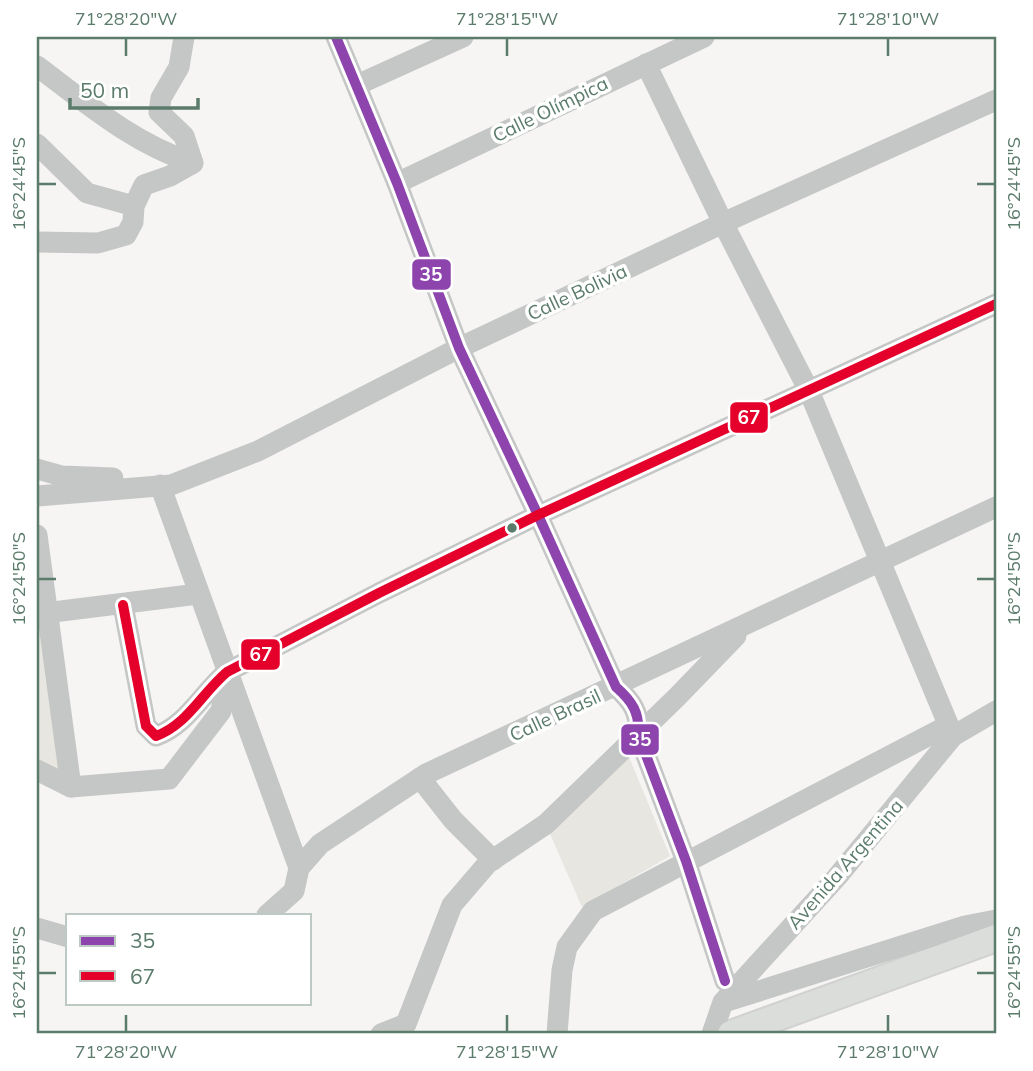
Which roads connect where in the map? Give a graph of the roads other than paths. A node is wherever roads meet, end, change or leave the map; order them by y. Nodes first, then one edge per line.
1 (184, 37) edge
2 (336, 37) edge
3 (463, 37) edge
4 (704, 37) edge
5 (646, 64) junction
6 (37, 66) edge
7 (357, 85) junction
8 (996, 100) edge
9 (37, 144) edge
10 (193, 163) junction
11 (397, 183) junction
12 (134, 206) junction
13 (723, 223) junction
14 (37, 242) edge
15 (996, 304) edge
16 (458, 348) junction
17 (809, 391) junction
18 (37, 469) edge
19 (160, 485) junction
20 (37, 496) edge
21 (996, 507) edge
22 (538, 515) junction
23 (37, 535) edge
24 (880, 562) junction
25 (198, 594) junction
26 (123, 605) junction
27 (42, 613) edge
28 (747, 625) junction
29 (227, 672) junction
30 (616, 687) junction
31 (996, 711) edge
32 (950, 731) junction
33 (638, 734) junction
34 (37, 770) edge
35 (420, 778) junction
36 (71, 787) junction
37 (493, 860) junction
38 (686, 861) junction
39 (299, 868) junction
40 (268, 914) edge
41 (996, 920) edge
42 (37, 928) edge
43 (66, 936) edge
44 (996, 938) edge
45 (724, 992) junction
46 (381, 1034) edge
47 (557, 1034) edge
48 (712, 1034) edge
49 (731, 1034) edge

1 - 10 street
2 - 7 street
3 - 7 street
4 - 5 street, Calle Olímpica
5 - 11 street, Calle Olímpica
5 - 13 street
6 - 10 street
7 - 11 street
8 - 13 street, Calle Bolivia
9 - 12 street
10 - 12 street
11 - 16 street
12 - 14 street
13 - 16 street, Calle Bolivia
13 - 17 street
15 - 17 street
16 - 19 street, Calle Bolivia
16 - 22 street
17 - 22 street
17 - 24 street
18 - 19 street
19 - 20 street, Calle Bolivia
19 - 25 street
21 - 24 street, Calle Brasil
22 - 29 street
22 - 30 street
23 - 27 street
24 - 28 street, Calle Brasil
24 - 32 street
25 - 26 street
25 - 29 street
26 - 27 street
26 - 29 street
27 - 36 street
28 - 30 street, Calle Brasil
28 - 33 street
29 - 36 street
29 - 39 street
30 - 33 street
30 - 35 street, Calle Brasil
31 - 32 street, Avenida Argentina
32 - 38 street
32 - 45 street, Avenida Argentina
33 - 37 street
33 - 38 street
34 - 36 street
35 - 37 street
35 - 39 street, Calle Brasil
37 - 46 street
38 - 45 street
38 - 47 street
39 - 40 street, Calle Brasil
41 - 45 street
42 - 43 street
44 - 49 main road
45 - 48 street, Avenida Argentina

